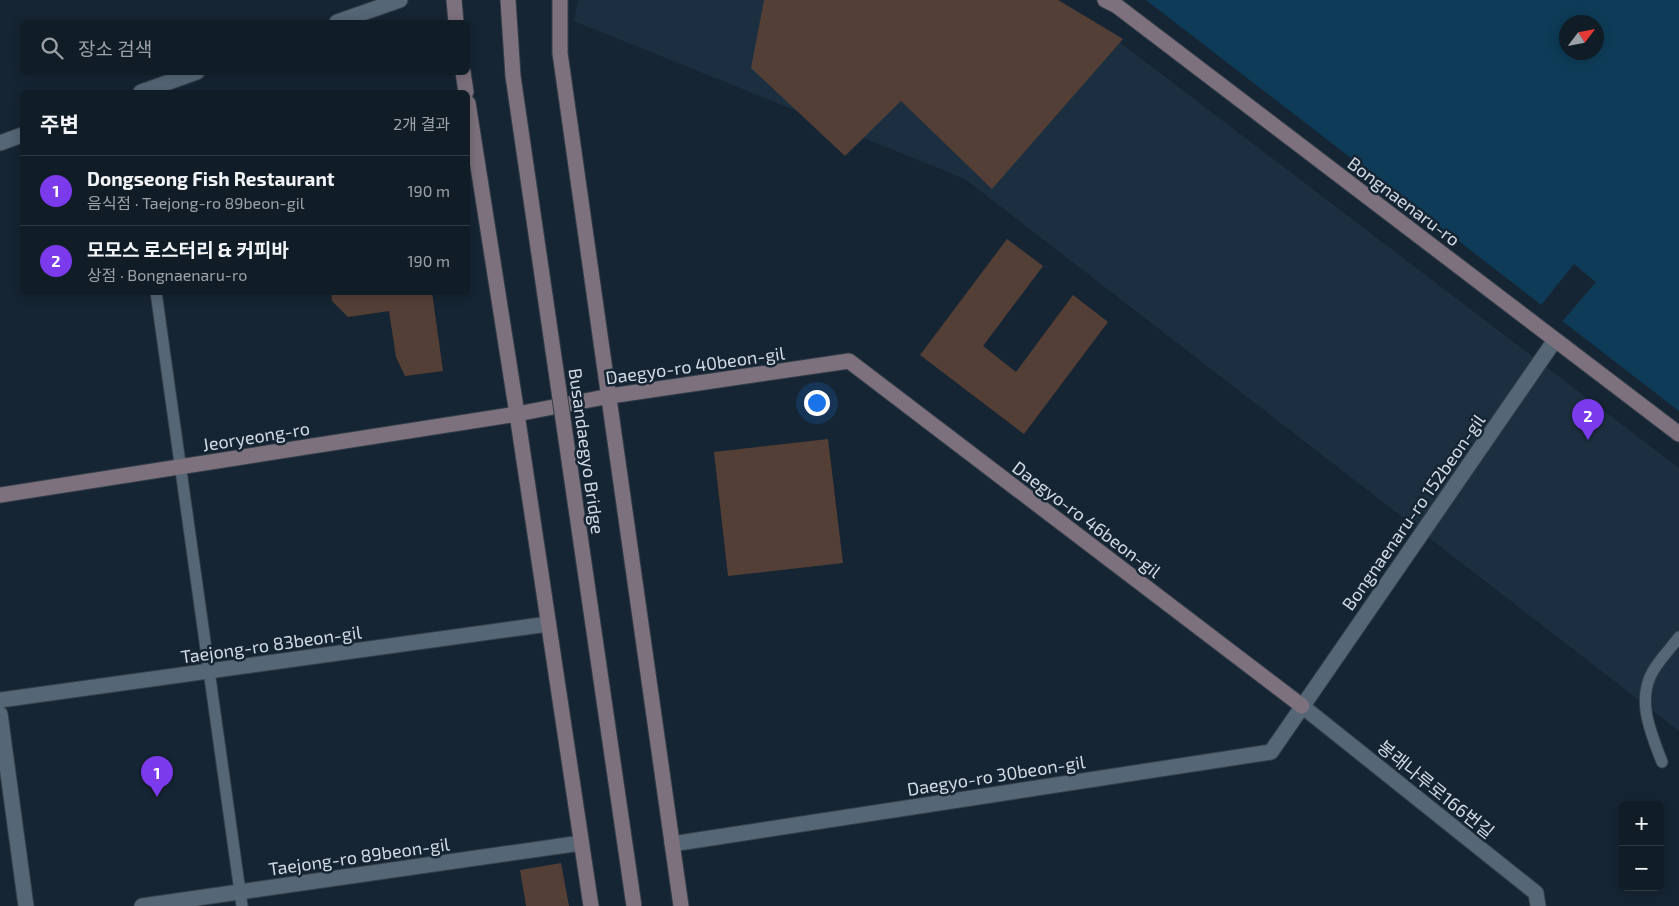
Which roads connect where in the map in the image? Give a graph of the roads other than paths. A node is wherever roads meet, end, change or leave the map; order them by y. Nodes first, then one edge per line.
1 (400, 0) edge
2 (454, 0) edge
3 (508, 0) edge
4 (560, 0) edge
5 (1105, 0) edge
6 (343, 20) edge
7 (456, 20) edge
8 (189, 75) edge
9 (463, 75) edge
10 (147, 90) edge
11 (466, 90) edge
12 (470, 116) edge
13 (20, 136) edge
14 (0, 143) edge
15 (156, 295) edge
16 (1555, 340) junction
17 (849, 361) joint
18 (610, 396) junction
19 (517, 414) junction
20 (1679, 434) edge
21 (180, 466) junction
22 (0, 495) edge
23 (548, 624) junction
24 (1679, 636) edge
25 (209, 671) junction
26 (0, 700) edge
27 (1302, 706) junction
28 (0, 714) edge
29 (1662, 762) dead end
30 (581, 843) junction
31 (672, 844) junction
32 (241, 899) edge
33 (26, 906) edge
34 (142, 906) edge
35 (591, 906) edge
36 (634, 906) edge
37 (681, 906) edge
38 (1538, 906) edge

1 - 6 street
2 - 7 main road
3 - 36 main road, Busandaegyo Bridge, bridge
4 - 18 main road
5 - 16 main road, Bongnaenaru-ro
8 - 10 street
9 - 11 main road
12 - 19 main road
13 - 14 street
15 - 21 lane
16 - 20 main road, Bongnaenaru-ro
16 - 27 street, Bongnaenaru-ro 152beon-gil
17 - 18 main road, Daegyo-ro 40beon-gil
17 - 27 main road, Daegyo-ro 46beon-gil
18 - 19 main road, Daegyo-ro 40beon-gil
18 - 31 main road
19 - 21 main road, Jeoryeong-ro
19 - 23 main road
21 - 22 main road, Jeoryeong-ro
21 - 25 lane
23 - 25 street, Taejong-ro 83beon-gil
23 - 30 main road
24 - 29 lane
25 - 26 street, Taejong-ro 83beon-gil
25 - 32 lane
27 - 31 street, Daegyo-ro 30beon-gil
27 - 38 street, 봉래나루로166번길
28 - 33 street
30 - 32 street, Taejong-ro 89beon-gil
30 - 35 main road
31 - 37 main road
32 - 34 street, Taejong-ro 89beon-gil

